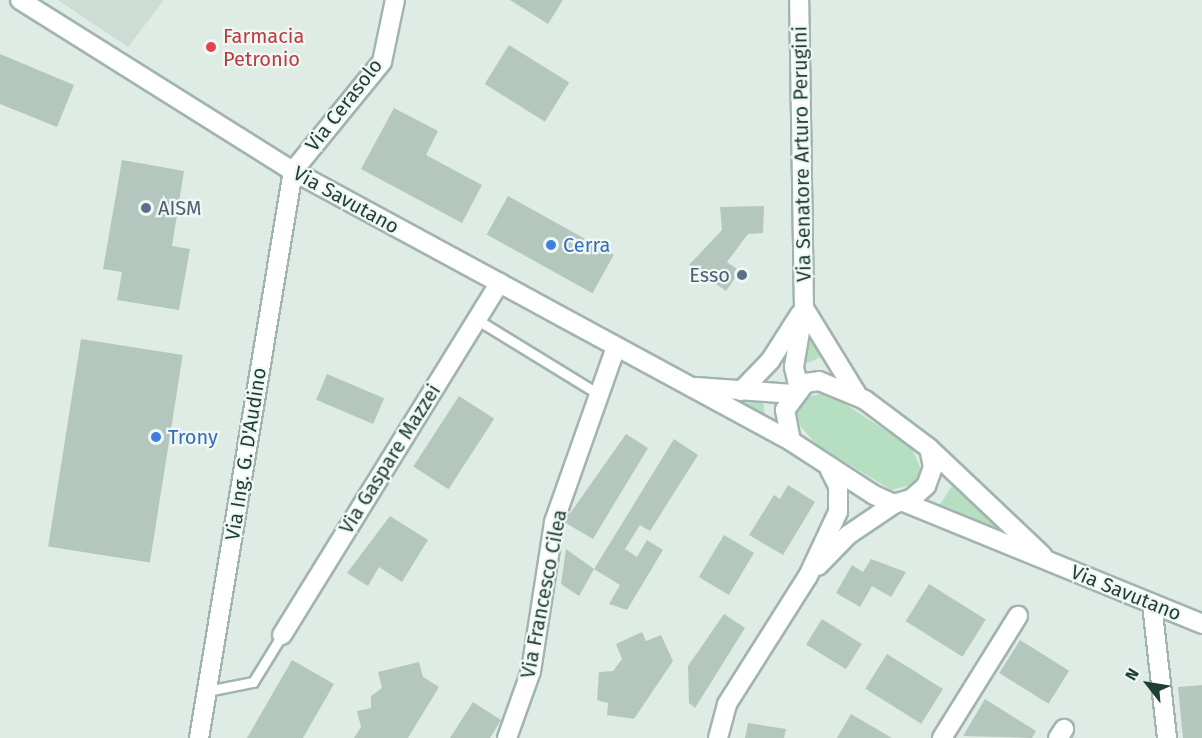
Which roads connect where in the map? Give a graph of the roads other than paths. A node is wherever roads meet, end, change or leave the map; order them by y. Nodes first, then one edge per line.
1 (20, 0) edge
2 (395, 0) edge
3 (799, 0) edge
4 (293, 171) junction
5 (499, 283) junction
6 (804, 308) junction
7 (476, 319) junction
8 (616, 347) junction
9 (682, 385) junction
10 (741, 391) junction
11 (797, 392) junction
12 (600, 395) junction
13 (858, 396) junction
14 (791, 441) junction
15 (929, 448) junction
16 (830, 470) junction
17 (900, 503) junction
18 (1049, 562) junction
19 (808, 576) junction
20 (1152, 604) junction
21 (1018, 616) dead end
22 (1202, 624) edge
23 (282, 635) joint
24 (207, 691) junction
25 (199, 738) edge
26 (507, 738) edge
27 (718, 738) edge
28 (942, 738) edge
29 (1167, 738) edge

1 - 4 street, Via Savutano
2 - 4 street, Via Cerasolo
3 - 6 street, Via Senatore Arturo Perugini
4 - 5 street, Via Savutano
4 - 24 street, Via Ing. G. D'Audino
5 - 7 street, Via Gaspare Mazzei
5 - 8 street, Via Savutano
6 - 10 street
6 - 11 street, Via Senatore Arturo Perugini
6 - 13 street
7 - 12 lane
7 - 23 street, Via Gaspare Mazzei
8 - 9 street, Via Savutano
8 - 12 street, Via Francesco Cilea
9 - 10 street
9 - 14 street, Via Savutano
10 - 11 street
11 - 13 street
11 - 14 street
12 - 26 street, Via Francesco Cilea
13 - 15 street
14 - 16 street, Via Savutano
15 - 17 street
15 - 18 street
16 - 17 street, Via Savutano
16 - 19 street
17 - 18 street, Via Savutano
17 - 19 street
18 - 20 street, Via Savutano
19 - 27 street
20 - 22 street, Via Savutano
20 - 29 street
21 - 28 street
23 - 24 lane
24 - 25 street, Via Ing. G. D'Audino

